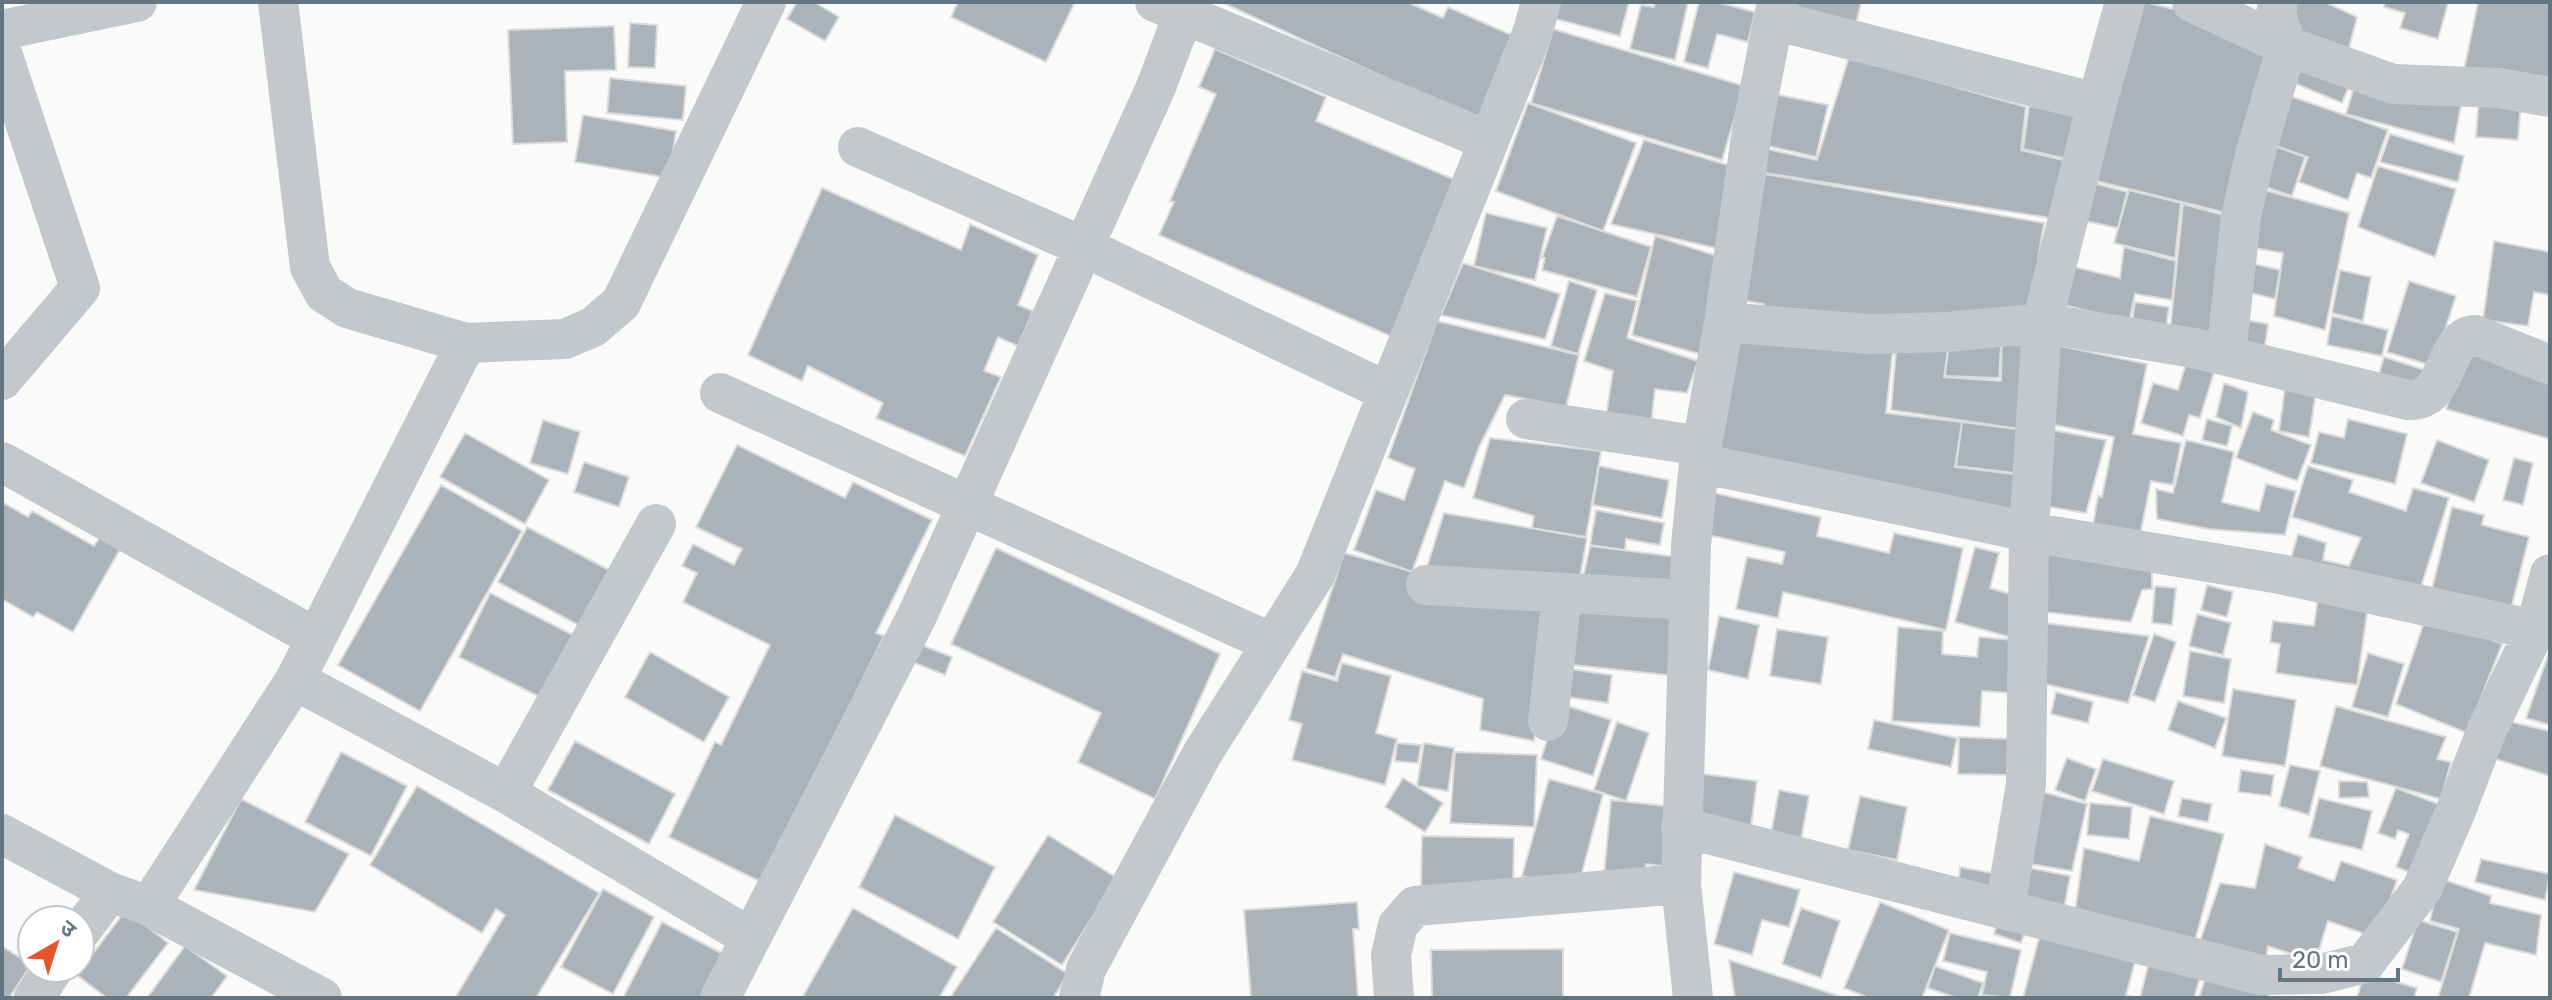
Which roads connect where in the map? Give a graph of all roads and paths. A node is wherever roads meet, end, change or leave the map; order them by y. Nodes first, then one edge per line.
1 (137, 2) edge
2 (278, 2) edge
3 (766, 2) edge
4 (1541, 2) edge
5 (2125, 2) edge
6 (2192, 2) edge
7 (2278, 2) edge
8 (1176, 6) edge
9 (1776, 11) edge
10 (2, 30) edge
11 (2287, 46) junction
12 (2, 53) edge
13 (2550, 97) edge
14 (2097, 103) junction
15 (1489, 141) junction
16 (858, 147) dead end
17 (1084, 247) junction
18 (1724, 322) junction
19 (2042, 323) junction
20 (466, 343) junction
21 (2226, 355) junction
22 (2550, 365) edge
23 (2, 380) edge
24 (1388, 392) junction
25 (720, 393) dead end
26 (1526, 419) dead end
27 (1700, 454) junction
28 (2, 462) edge
29 (967, 505) junction
30 (656, 524) dead end
31 (2029, 532) junction
32 (2550, 574) edge
33 (1426, 585) dead end
34 (1562, 593) junction
35 (1689, 600) junction
36 (2535, 630) junction
37 (316, 638) junction
38 (1272, 643) junction
39 (295, 680) junction
40 (1548, 721) dead end
41 (506, 793) junction
42 (1681, 827) junction
43 (2, 834) edge
44 (1681, 884) junction
45 (110, 892) junction
46 (149, 906) junction
47 (2005, 908) junction
48 (96, 911) edge
49 (751, 938) junction
50 (322, 998) edge
51 (720, 998) edge
52 (1079, 998) edge
53 (1394, 998) edge
54 (1693, 998) edge

1 - 10 street
2 - 20 street
3 - 20 street
4 - 15 street
5 - 14 street
6 - 11 street
7 - 11 street
8 - 15 street
8 - 17 street
9 - 14 street
9 - 18 street
11 - 13 street
11 - 21 street
12 - 23 street
14 - 19 street
15 - 24 street
16 - 17 street
17 - 24 street
17 - 29 street
18 - 19 street
18 - 27 street
19 - 21 street
19 - 31 street
20 - 37 street
21 - 22 street
24 - 38 street
25 - 29 street
26 - 27 street
27 - 31 street
27 - 35 street
28 - 37 street
29 - 38 street
29 - 49 street
30 - 41 street
31 - 36 street
31 - 47 street
32 - 36 street
33 - 34 street
34 - 35 street
34 - 40 street
35 - 42 street
36 - 47 street
37 - 39 street
38 - 52 street
39 - 41 street
39 - 46 street
41 - 49 street
42 - 44 street
42 - 47 street
43 - 45 street
44 - 53 street
44 - 54 street
45 - 46 street
45 - 48 street
46 - 50 street
49 - 51 street

